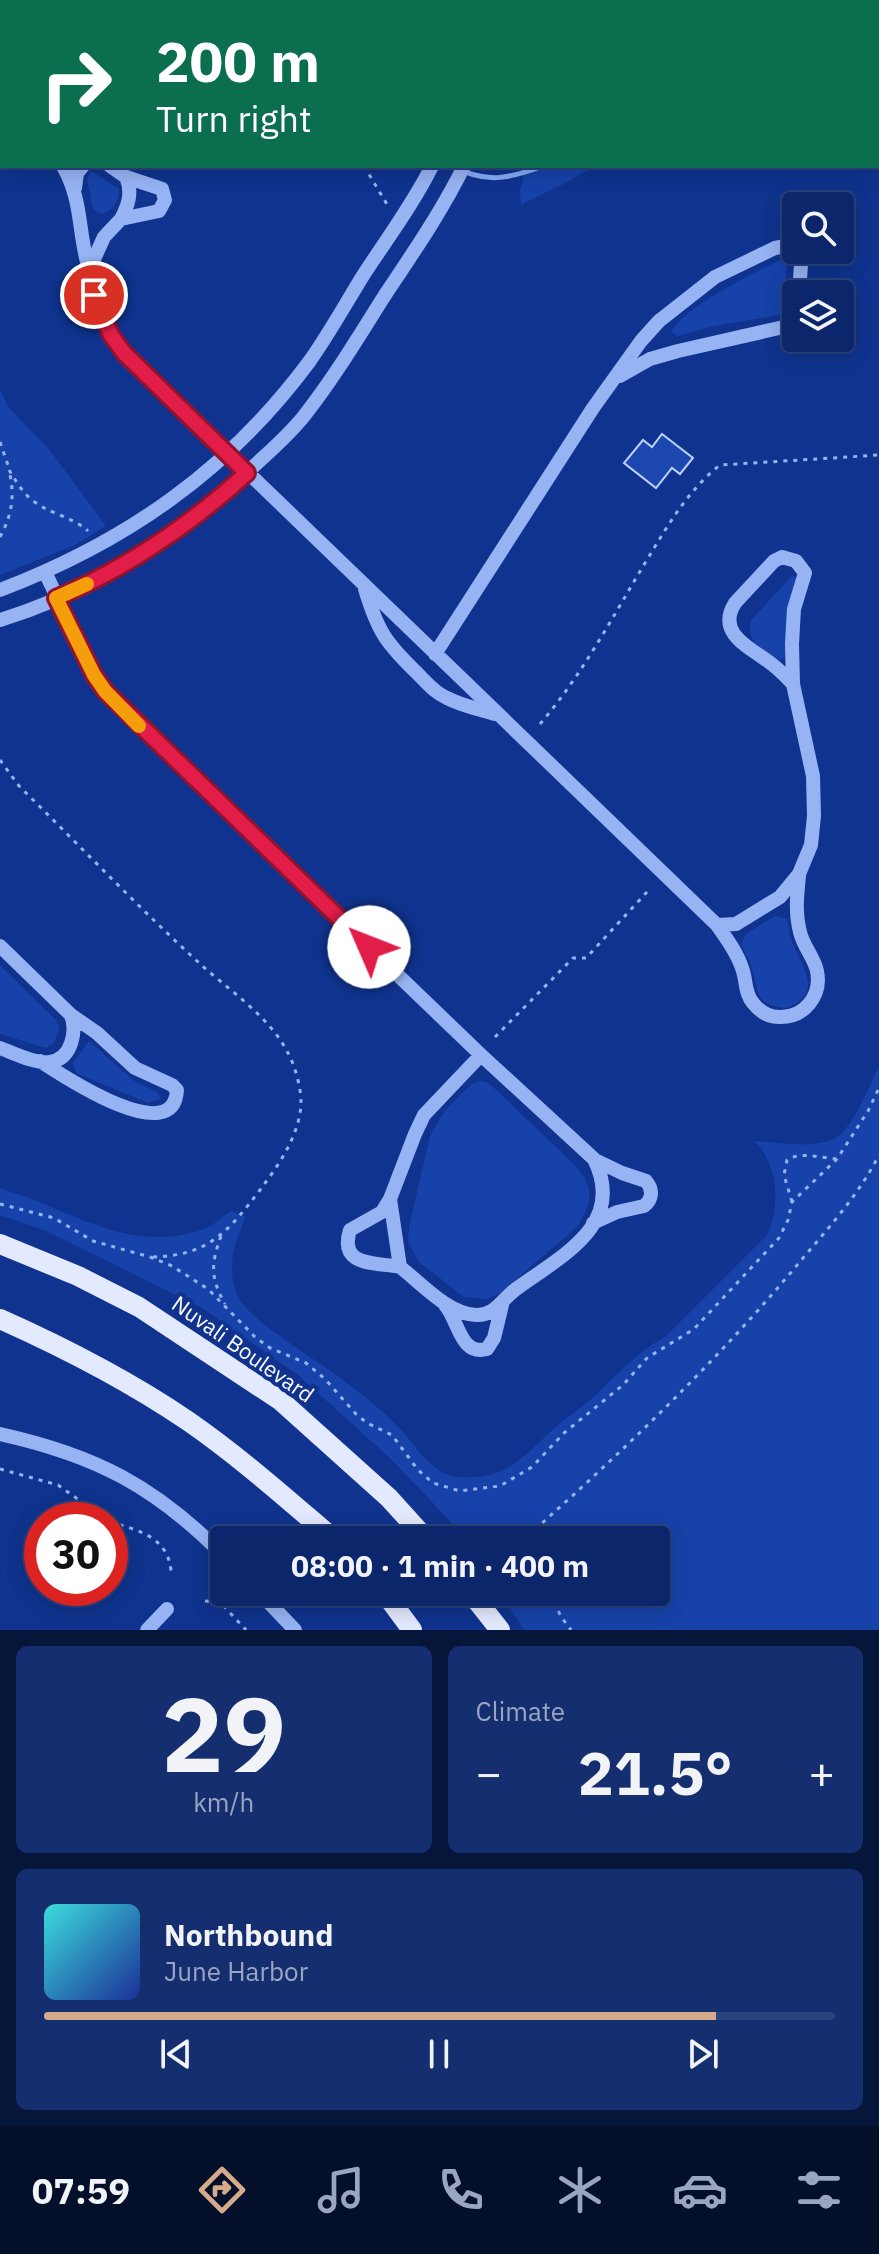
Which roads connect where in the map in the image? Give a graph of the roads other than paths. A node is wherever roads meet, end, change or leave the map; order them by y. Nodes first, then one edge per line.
1 (64, 168) edge
2 (81, 168) edge
3 (113, 168) edge
4 (463, 168) edge
5 (430, 170) edge
6 (126, 177) junction
7 (75, 188) junction
8 (121, 219) junction
9 (782, 247) edge
10 (89, 268) junction
11 (782, 327) edge
12 (616, 378) junction
13 (227, 453) junction
14 (247, 473) junction
15 (45, 572) junction
16 (364, 585) junction
17 (0, 590) edge
18 (56, 598) junction
19 (0, 620) edge
20 (435, 654) junction
21 (793, 684) junction
22 (497, 714) junction
23 (799, 874) junction
24 (717, 925) junction
25 (0, 946) edge
26 (71, 1015) junction
27 (0, 1048) edge
28 (481, 1055) junction
29 (40, 1061) junction
30 (594, 1159) junction
31 (390, 1199) junction
32 (592, 1223) junction
33 (0, 1244) edge
34 (400, 1267) junction
35 (507, 1295) junction
36 (440, 1298) junction
37 (0, 1320) edge
38 (0, 1434) edge
39 (319, 1526) edge
40 (414, 1526) edge
41 (210, 1543) edge
42 (272, 1606) edge
43 (394, 1606) edge
44 (481, 1606) edge
45 (167, 1609) dead end
46 (147, 1630) edge
47 (295, 1630) edge
48 (412, 1630) edge
49 (500, 1630) edge

1 - 7 street
2 - 7 street
3 - 6 street
4 - 14 street
5 - 13 street
6 - 8 street
6 - 8 street
7 - 10 street
8 - 10 street
9 - 12 street
10 - 13 street
11 - 12 street
12 - 20 street
13 - 14 street
13 - 15 street
14 - 16 street
14 - 18 street
15 - 17 street
15 - 18 street
16 - 20 street
16 - 22 street
18 - 19 street
18 - 28 street
20 - 22 street
21 - 21 street
21 - 23 street
22 - 24 street
23 - 24 street
23 - 24 street
25 - 26 street
26 - 29 street
26 - 29 street
27 - 29 street
28 - 30 street
28 - 31 street
30 - 32 street
30 - 32 street
31 - 34 street
31 - 34 street
32 - 35 street
33 - 40 main road, Nuvali Boulevard
34 - 36 street
35 - 36 street
35 - 36 street
37 - 39 main road
38 - 41 street
42 - 47 street
43 - 48 main road
44 - 49 main road
45 - 46 street

